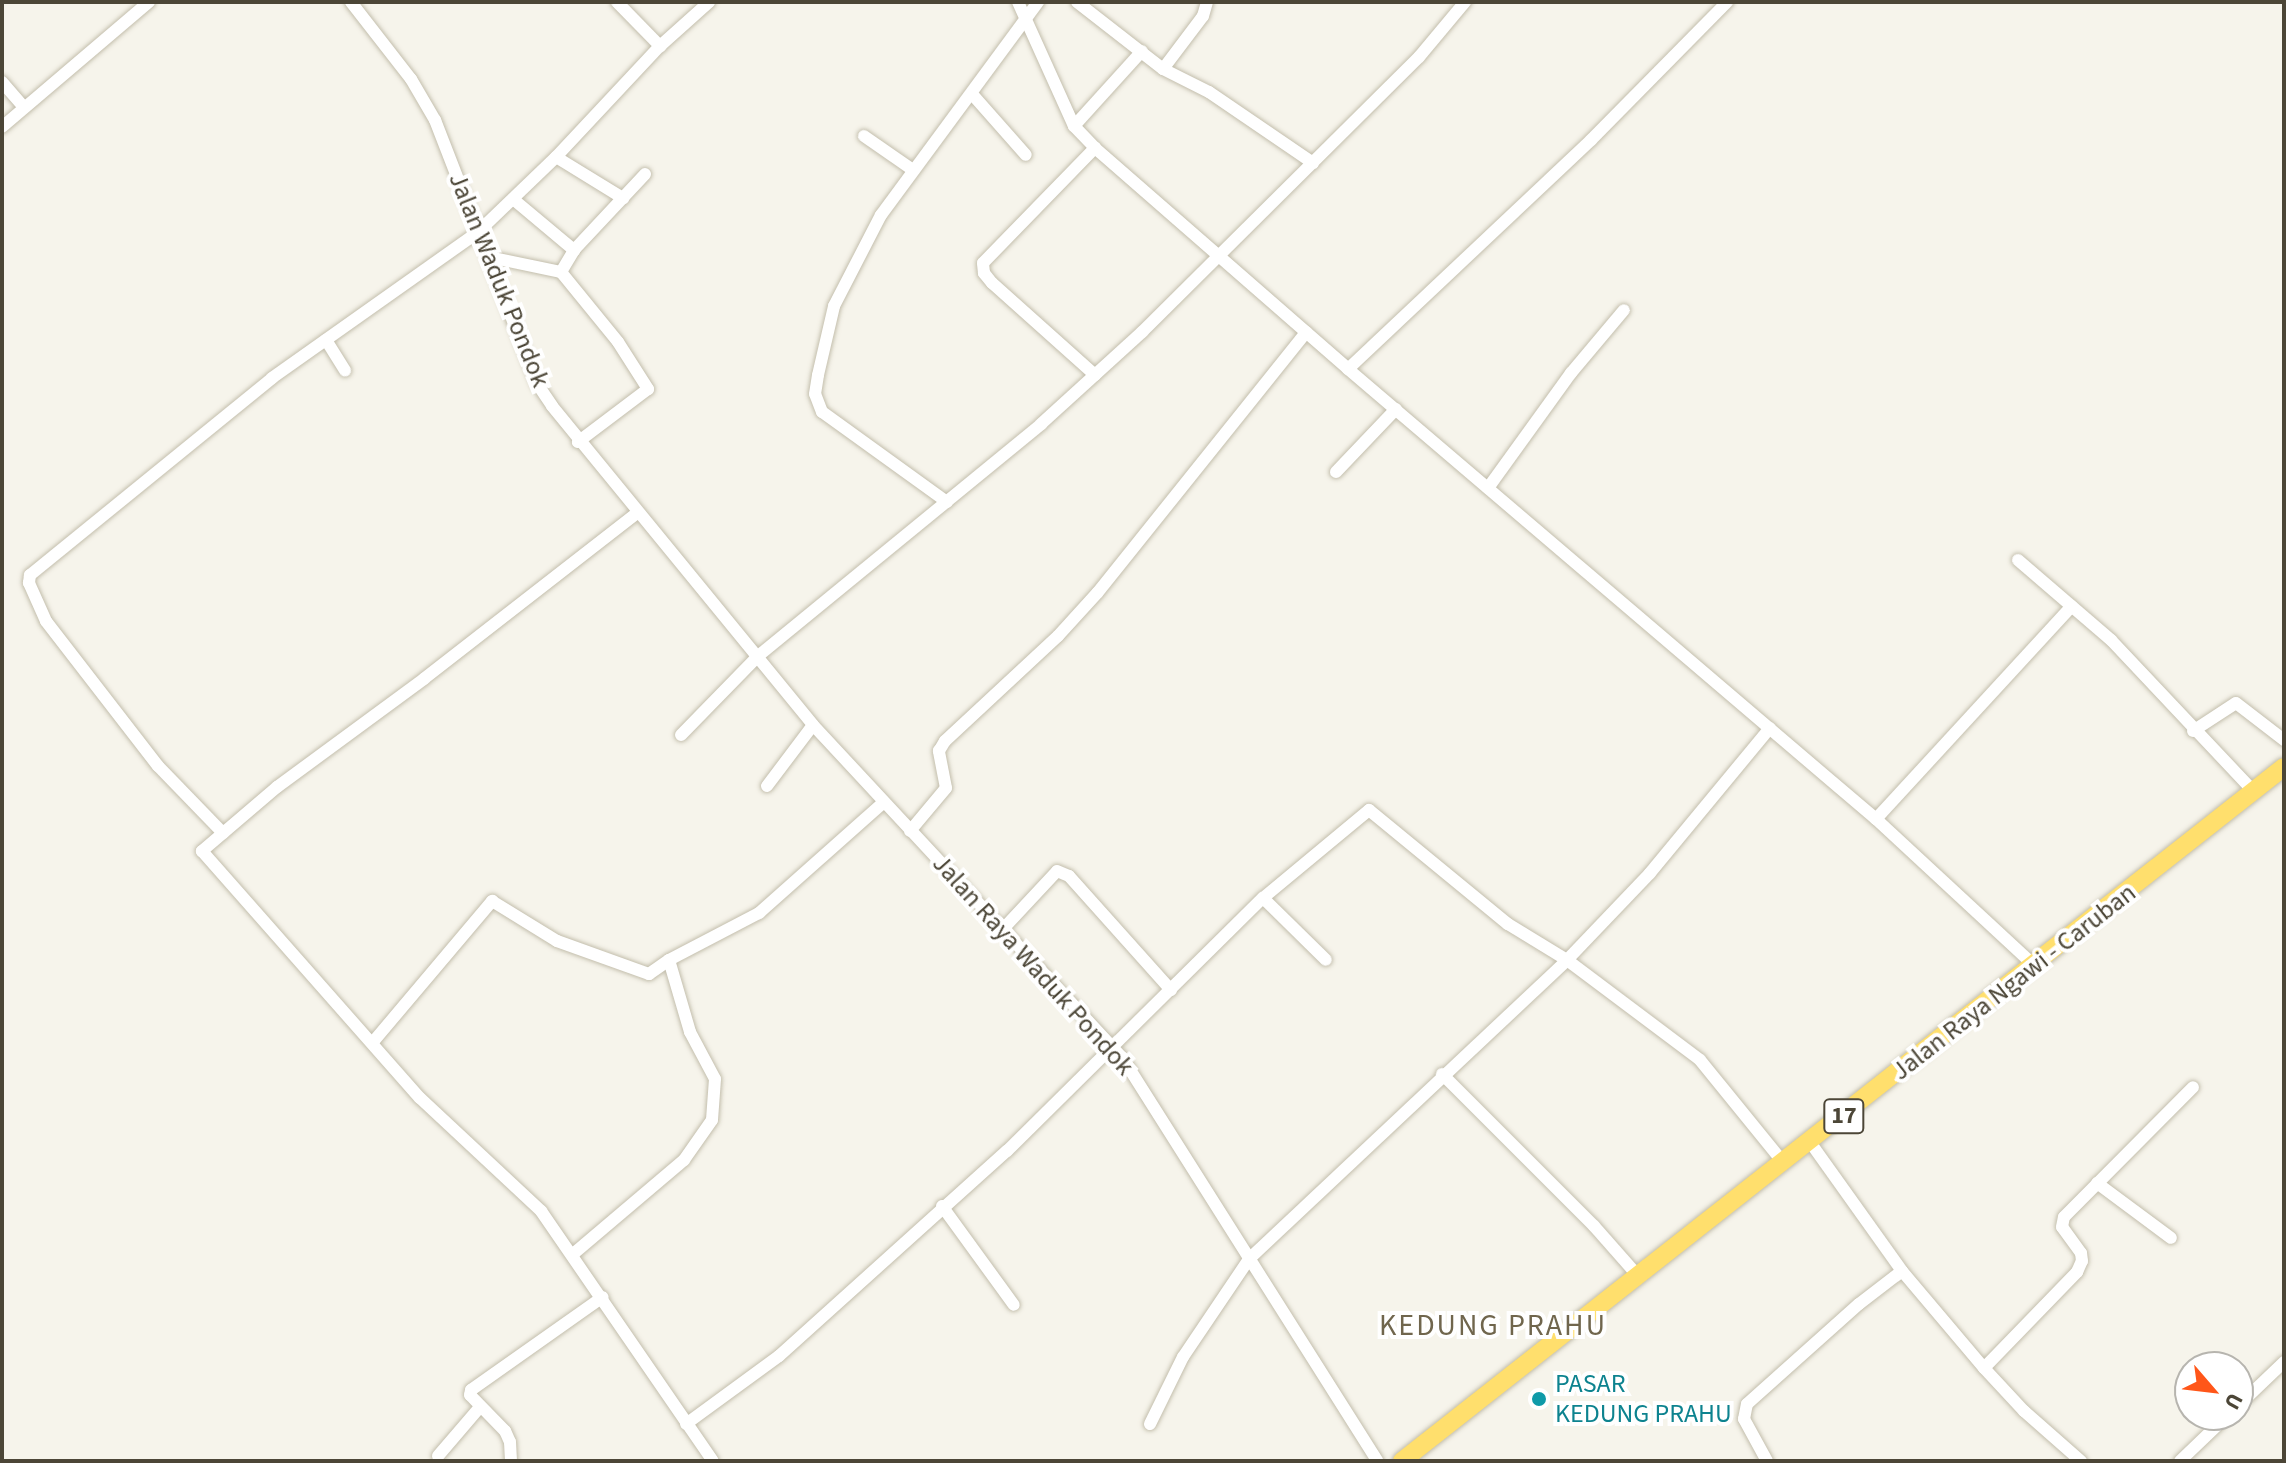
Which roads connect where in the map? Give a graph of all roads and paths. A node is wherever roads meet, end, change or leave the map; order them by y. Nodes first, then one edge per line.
1 (149, 2) edge
2 (351, 2) edge
3 (617, 2) edge
4 (709, 2) edge
5 (1018, 2) edge
6 (1038, 2) edge
7 (1077, 2) edge
8 (1207, 2) edge
9 (1465, 2) edge
10 (1727, 2) edge
11 (1026, 21) junction
12 (660, 46) junction
13 (1142, 51) junction
14 (1163, 69) junction
15 (2, 82) edge
16 (972, 94) junction
17 (24, 107) junction
18 (1074, 126) junction
19 (2, 127) edge
20 (864, 136) dead end
21 (1095, 148) junction
22 (1026, 155) dead end
23 (556, 157) junction
24 (1313, 163) junction
25 (913, 170) junction
26 (645, 174) dead end
27 (623, 198) junction
28 (513, 199) junction
29 (477, 233) junction
30 (574, 250) junction
31 (1218, 256) junction
32 (489, 257) junction
33 (561, 272) junction
34 (1624, 310) dead end
35 (1306, 332) junction
36 (326, 340) junction
37 (1348, 369) junction
38 (345, 370) dead end
39 (1095, 375) junction
40 (1396, 409) junction
41 (578, 442) junction
42 (1336, 472) dead end
43 (1488, 488) junction
44 (947, 502) junction
45 (637, 513) junction
46 (2018, 560) dead end
47 (2072, 606) junction
48 (758, 656) junction
49 (813, 725) junction
50 (1770, 728) junction
51 (2193, 731) junction
52 (681, 735) dead end
53 (2284, 740) edge
54 (2284, 767) edge
55 (767, 786) dead end
56 (2254, 792) junction
57 (883, 803) junction
58 (1876, 819) junction
59 (910, 831) junction
60 (223, 833) junction
61 (1263, 898) junction
62 (1003, 929) junction
63 (669, 960) junction
64 (1326, 960) dead end
65 (1567, 960) junction
66 (2035, 966) junction
67 (1171, 990) junction
68 (373, 1042) junction
69 (1113, 1046) junction
70 (1442, 1074) junction
71 (2193, 1087) dead end
72 (1810, 1142) junction
73 (1783, 1162) junction
74 (2097, 1183) junction
75 (942, 1206) junction
76 (2171, 1238) dead end
77 (573, 1254) junction
78 (1249, 1259) junction
79 (1902, 1271) junction
80 (1639, 1277) junction
81 (603, 1297) junction
82 (1014, 1305) dead end
83 (2284, 1362) edge
84 (1984, 1368) junction
85 (2254, 1391) edge
86 (480, 1407) junction
87 (686, 1424) junction
88 (1150, 1424) dead end
89 (2211, 1431) edge
90 (438, 1456) dead end
91 (511, 1461) edge
92 (713, 1461) edge
93 (1377, 1461) edge
94 (1402, 1461) edge
95 (1767, 1461) edge
96 (2081, 1461) edge
97 (2180, 1461) edge

1 - 17 street
2 - 29 street, Jalan Waduk Pondok
3 - 12 street
4 - 12 street
5 - 11 street
6 - 11 street
7 - 13 street
8 - 14 street
9 - 24 street
10 - 37 street
11 - 16 street
11 - 18 street
12 - 23 street
13 - 14 street
13 - 18 street
14 - 24 street
15 - 17 street
16 - 22 street
16 - 25 street
17 - 19 street
18 - 21 street
20 - 25 street
21 - 31 street
21 - 39 street
23 - 27 street
23 - 28 street
24 - 31 street
25 - 44 street
26 - 27 street
27 - 30 street
28 - 29 street
28 - 30 street
29 - 32 street, Jalan Waduk Pondok
29 - 36 street
30 - 33 street
31 - 35 street
31 - 39 street
32 - 33 street
32 - 41 street, Jalan Waduk Pondok
33 - 41 street
34 - 43 street
35 - 37 street
35 - 59 street
36 - 38 street
36 - 60 street
37 - 40 street
39 - 44 street
40 - 42 street
40 - 43 street
41 - 45 street, Jalan Waduk Pondok
43 - 50 street
44 - 48 street
45 - 48 street, Jalan Waduk Pondok
45 - 60 street
46 - 47 street
47 - 51 street
47 - 58 street
48 - 49 street, Jalan Raya Waduk Pondok
48 - 52 street
49 - 55 street
49 - 57 street, Jalan Raya Waduk Pondok
50 - 58 street
50 - 65 street
51 - 53 street
51 - 56 street
54 - 56 highway, Jalan Raya Ngawi - Caruban / 17
56 - 66 highway, Jalan Raya Ngawi - Caruban / 17
57 - 59 street, Jalan Raya Waduk Pondok
57 - 63 street
58 - 66 street
59 - 62 street, Jalan Raya Waduk Pondok
60 - 68 street
61 - 64 street
61 - 65 street
61 - 67 street
62 - 67 street
62 - 69 street, Jalan Raya Waduk Pondok
63 - 68 street
63 - 77 street
65 - 70 street
65 - 73 street
66 - 72 highway, Jalan Raya Ngawi - Caruban / 17
67 - 69 street
68 - 77 street
69 - 75 street
69 - 78 street, Jalan Raya Waduk Pondok
70 - 78 street
70 - 80 street
71 - 74 street
72 - 73 highway, Jalan Raya Ngawi - Caruban / 17
72 - 79 street
73 - 80 highway, Jalan Raya Ngawi - Caruban / 17
74 - 76 street
74 - 84 street
75 - 82 street
75 - 87 street
77 - 81 street
78 - 88 street
78 - 93 street, Jalan Raya Waduk Pondok
79 - 84 street
79 - 95 street
80 - 94 highway, Jalan Raya Ngawi - Caruban / 17
81 - 86 street
81 - 87 street
83 - 85 street
84 - 96 street
86 - 90 street
86 - 91 street
87 - 92 street
89 - 97 street

